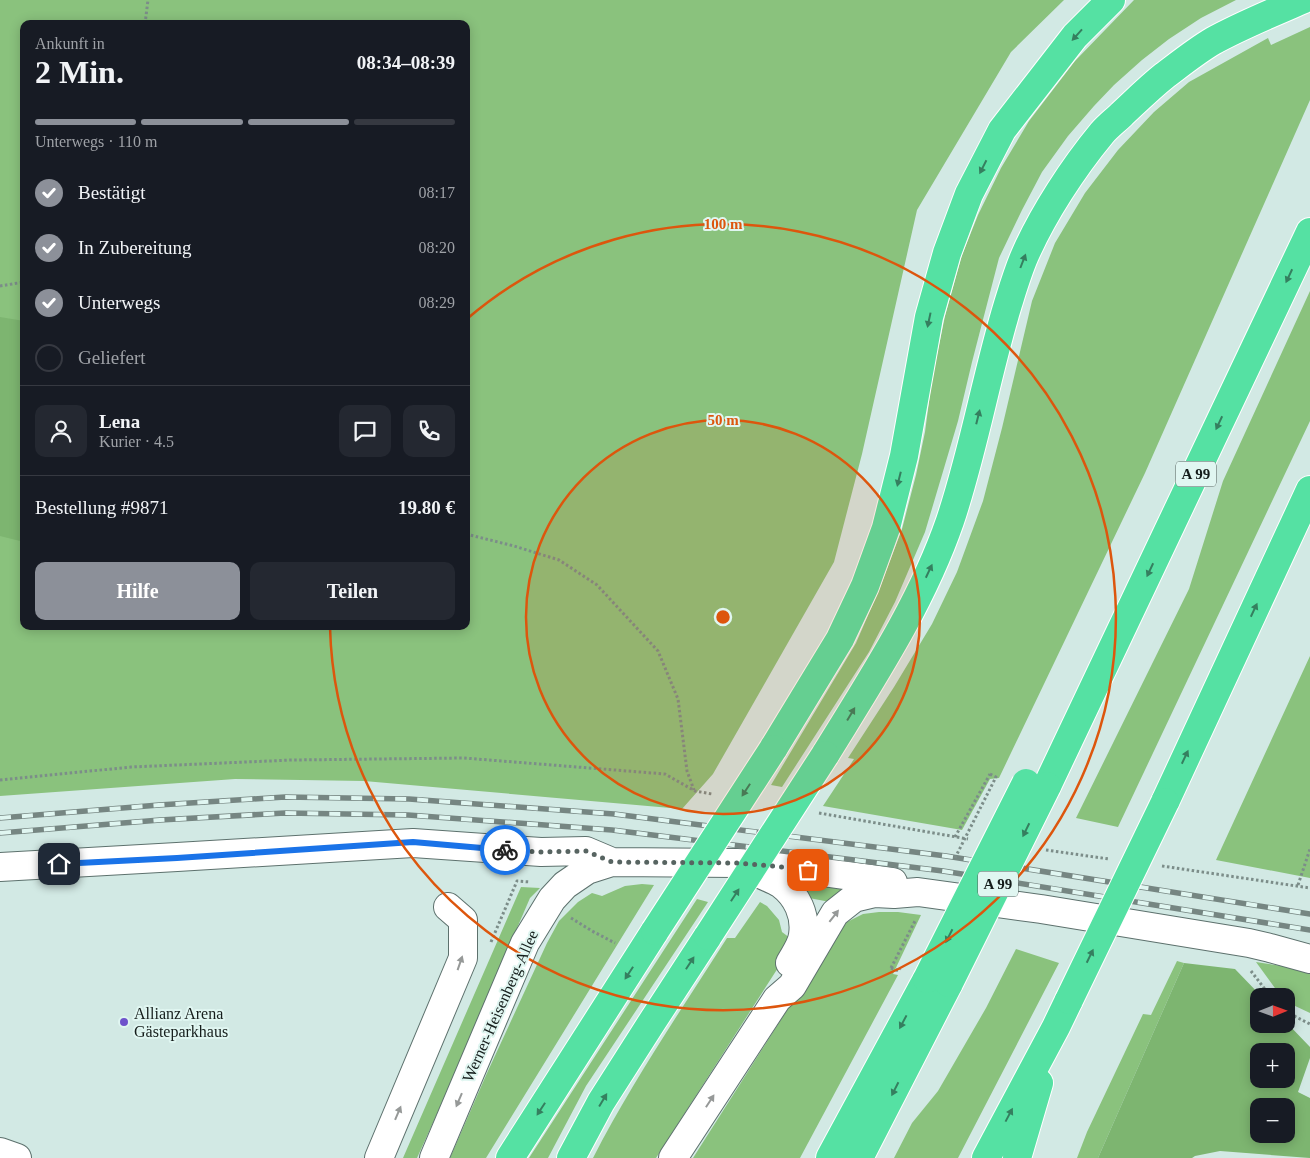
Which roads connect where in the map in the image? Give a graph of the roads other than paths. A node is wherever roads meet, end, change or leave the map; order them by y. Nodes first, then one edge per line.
1 (1111, 0) edge
2 (1302, 0) edge
3 (1310, 232) edge
4 (1310, 490) edge
5 (612, 862) junction
6 (737, 863) junction
7 (0, 866) edge
8 (917, 904) junction
9 (448, 907) dead end
10 (1310, 959) edge
11 (938, 981) junction
12 (777, 999) junction
13 (1056, 1027) junction
14 (0, 1152) edge
15 (18, 1158) edge
16 (379, 1158) edge
17 (434, 1158) edge
18 (510, 1158) edge
19 (571, 1158) edge
20 (673, 1158) edge
21 (830, 1158) edge
22 (859, 1158) edge
23 (986, 1158) edge
24 (1017, 1158) edge

1 -> 18 highway, bridge
19 -> 2 highway, bridge
3 -> 11 highway, A 99, bridge
13 -> 4 highway, bridge
5 - 6 street, Werner-Heisenberg-Allee
5 - 7 street
5 -> 17 street, Werner-Heisenberg-Allee
6 - 8 street, Werner-Heisenberg-Allee
6 - 12 street, Werner-Heisenberg-Allee
8 - 10 street
12 -> 8 street, Werner-Heisenberg-Allee
16 -> 9 street
11 -> 21 highway
11 -> 22 highway, A 99
20 -> 12 street, Werner-Heisenberg-Allee
23 -> 13 highway
13 - 24 highway
14 - 15 street

